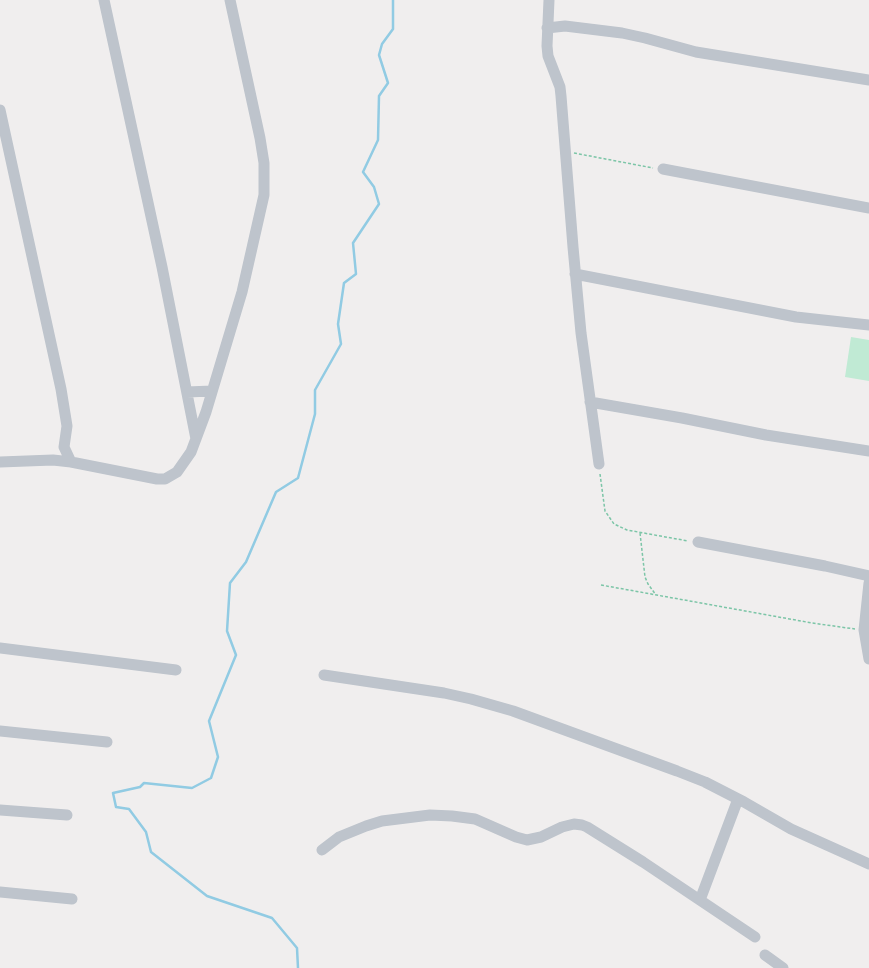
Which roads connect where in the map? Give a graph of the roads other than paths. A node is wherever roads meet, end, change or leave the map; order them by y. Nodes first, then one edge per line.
1 (104, 0) edge
2 (230, 0) edge
3 (549, 0) edge
4 (547, 28) junction
5 (869, 80) edge
6 (0, 110) edge
7 (663, 169) road end
8 (869, 208) edge
9 (575, 274) junction
10 (869, 325) edge
11 (212, 391) junction
12 (186, 392) junction
13 (590, 402) junction
14 (196, 439) junction
15 (64, 447) junction
16 (869, 451) edge
17 (54, 460) junction
18 (0, 462) edge
19 (72, 462) junction
20 (599, 464) road end
21 (698, 542) road end
22 (869, 576) edge
23 (869, 583) edge
24 (0, 648) edge
25 (869, 659) edge
26 (176, 670) dead end
27 (324, 675) dead end
28 (0, 731) edge
29 (107, 742) dead end
30 (738, 799) junction
31 (0, 810) edge
32 (67, 815) dead end
33 (322, 850) dead end
34 (869, 864) edge
35 (0, 892) edge
36 (72, 899) dead end
37 (700, 900) junction
38 (755, 937) dead end
39 (765, 955) dead end
40 (782, 968) edge

1 - 12 street
2 - 11 street
3 - 4 street
4 - 5 street
4 - 9 street
6 - 15 street
7 - 8 street
9 - 10 street
9 - 13 street
11 - 12 street
11 - 14 street
12 - 14 street
13 - 16 street
13 - 20 street
14 - 19 street
15 - 17 street
15 - 19 street
17 - 18 street
17 - 19 street
21 - 22 street
23 - 25 street
24 - 26 street
27 - 30 street
28 - 29 street
30 - 34 street
30 - 37 street
31 - 32 street
33 - 37 street
35 - 36 street
37 - 38 street
39 - 40 street

